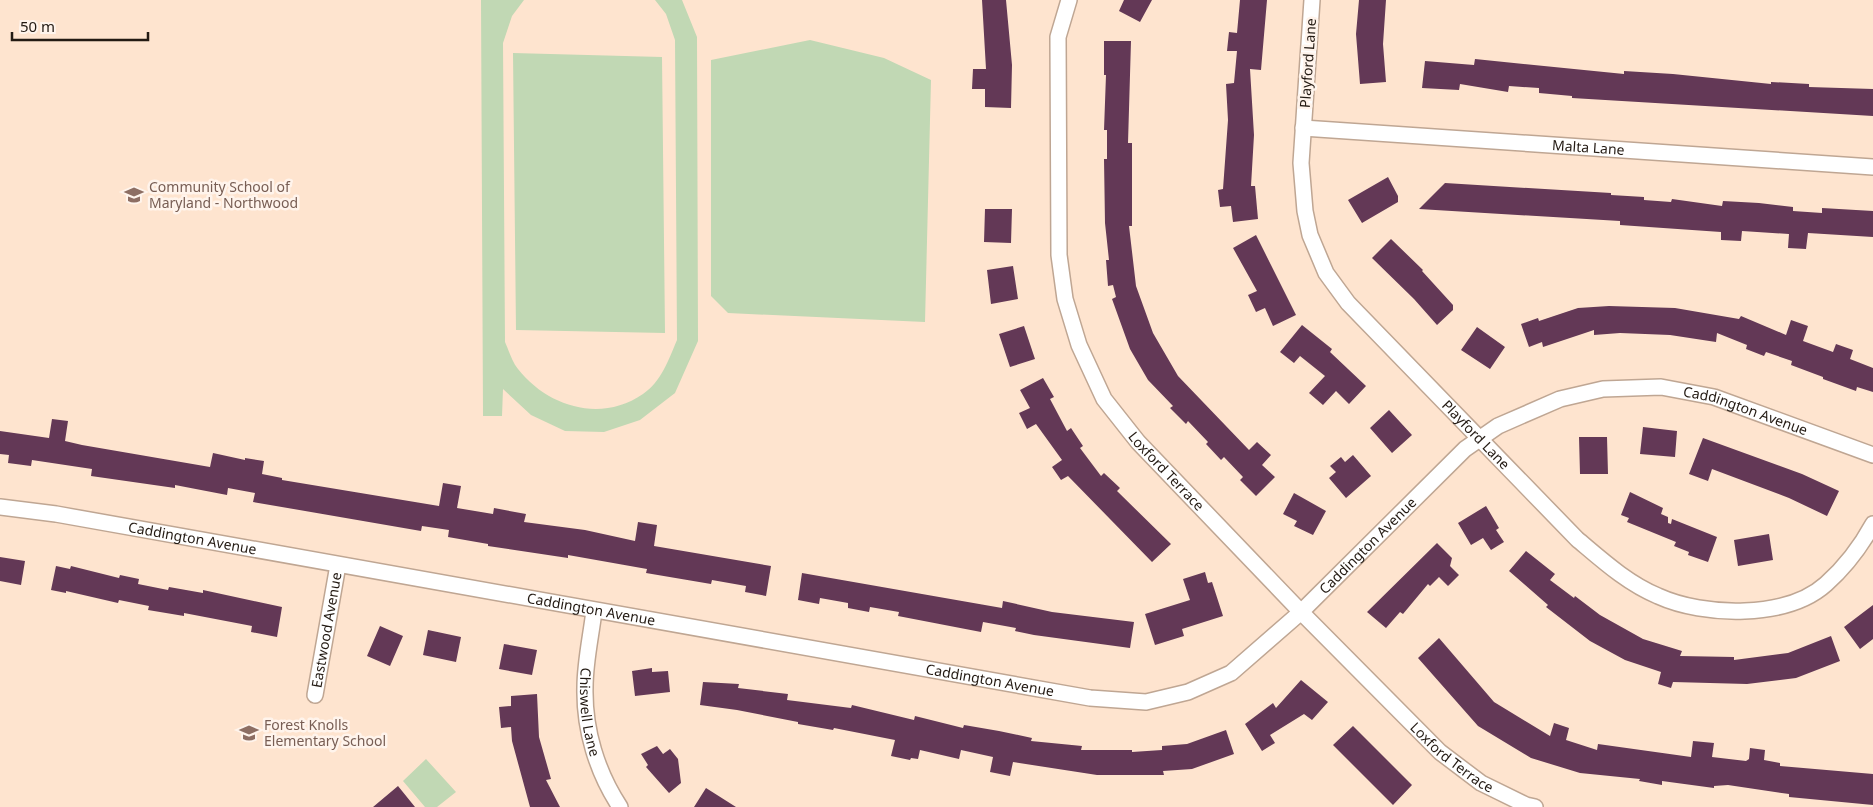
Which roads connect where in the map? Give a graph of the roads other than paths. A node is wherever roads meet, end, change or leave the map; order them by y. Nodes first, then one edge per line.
1 (1069, 0) edge
2 (1312, 0) edge
3 (1304, 128) junction
4 (1873, 167) edge
5 (1481, 439) junction
6 (1873, 455) edge
7 (0, 507) edge
8 (1873, 524) edge
9 (338, 565) junction
10 (594, 611) junction
11 (1301, 612) junction
12 (315, 695) dead end
13 (1529, 806) edge
14 (620, 807) edge

1 - 11 street, Loxford Terrace
2 - 3 street, Playford Lane
3 - 4 street, Malta Lane
3 - 5 street, Playford Lane
5 - 6 street, Caddington Avenue
5 - 8 street, Playford Lane
5 - 11 street, Caddington Avenue
7 - 9 street, Caddington Avenue
9 - 10 street, Caddington Avenue
9 - 12 street, Eastwood Avenue
10 - 11 street, Caddington Avenue
10 - 14 street, Chiswell Lane
11 - 13 street, Loxford Terrace

